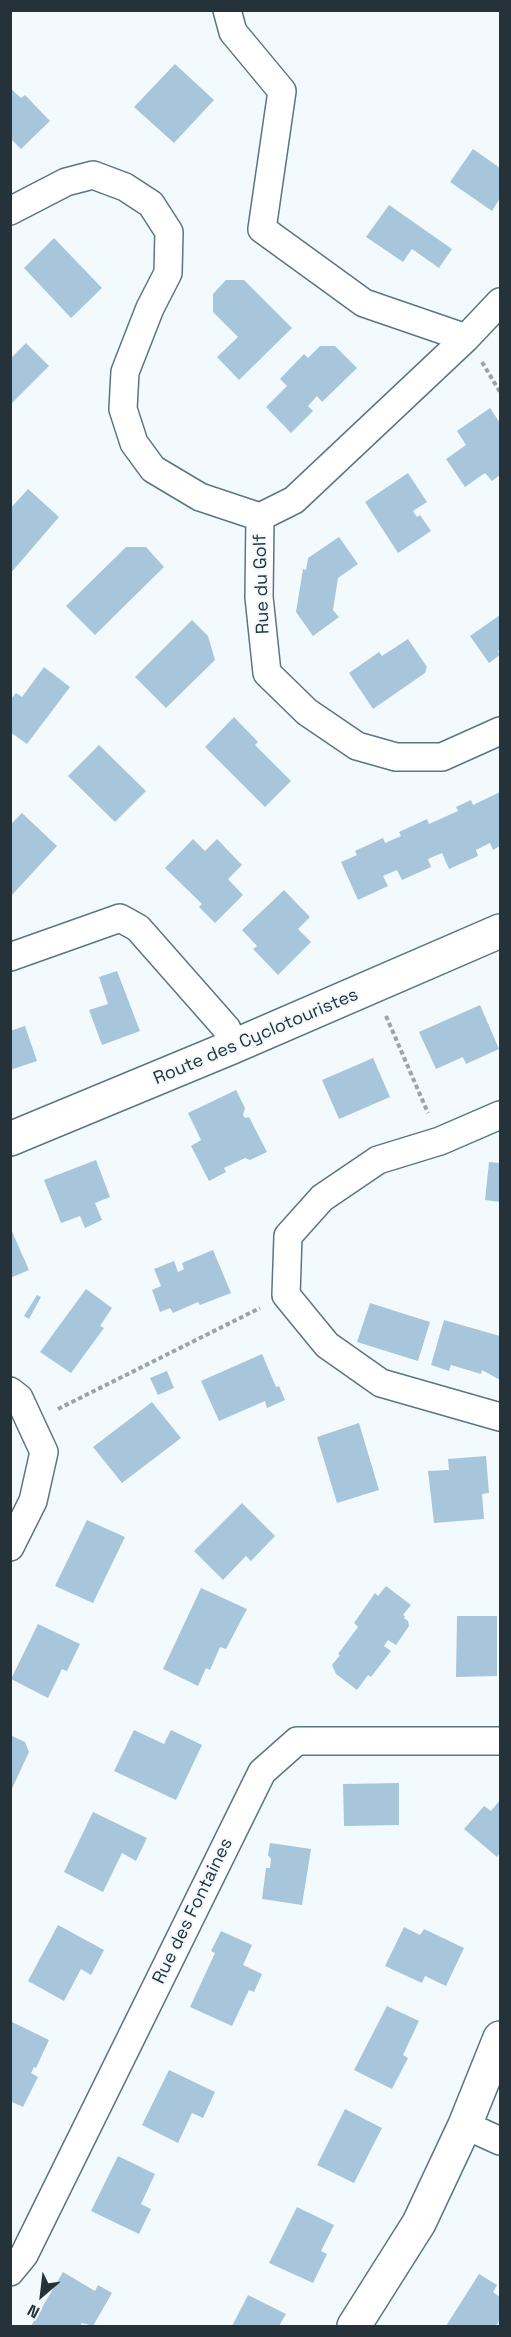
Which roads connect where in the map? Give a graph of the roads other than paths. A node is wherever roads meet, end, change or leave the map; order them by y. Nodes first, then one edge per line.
1 (227, 10) edge
2 (10, 211) edge
3 (501, 302) edge
4 (466, 338) junction
5 (260, 517) junction
6 (501, 731) edge
7 (501, 931) edge
8 (10, 957) edge
9 (232, 1047) junction
10 (501, 1115) edge
11 (10, 1139) edge
12 (10, 1391) edge
13 (501, 1418) edge
14 (10, 1547) edge
15 (501, 1741) edge
16 (501, 2038) edge
17 (465, 2126) junction
18 (501, 2140) edge
19 (10, 2272) edge
20 (354, 2326) edge

1 - 4 street
2 - 5 street
3 - 4 street, Rue du Golf
4 - 5 street, Rue du Golf
5 - 6 street, Rue du Golf
7 - 9 street, Route des Cyclotouristes
8 - 9 street
9 - 11 street, Route des Cyclotouristes
10 - 13 street
12 - 14 street
15 - 19 street, Rue des Fontaines
16 - 17 street
17 - 18 street
17 - 20 street

